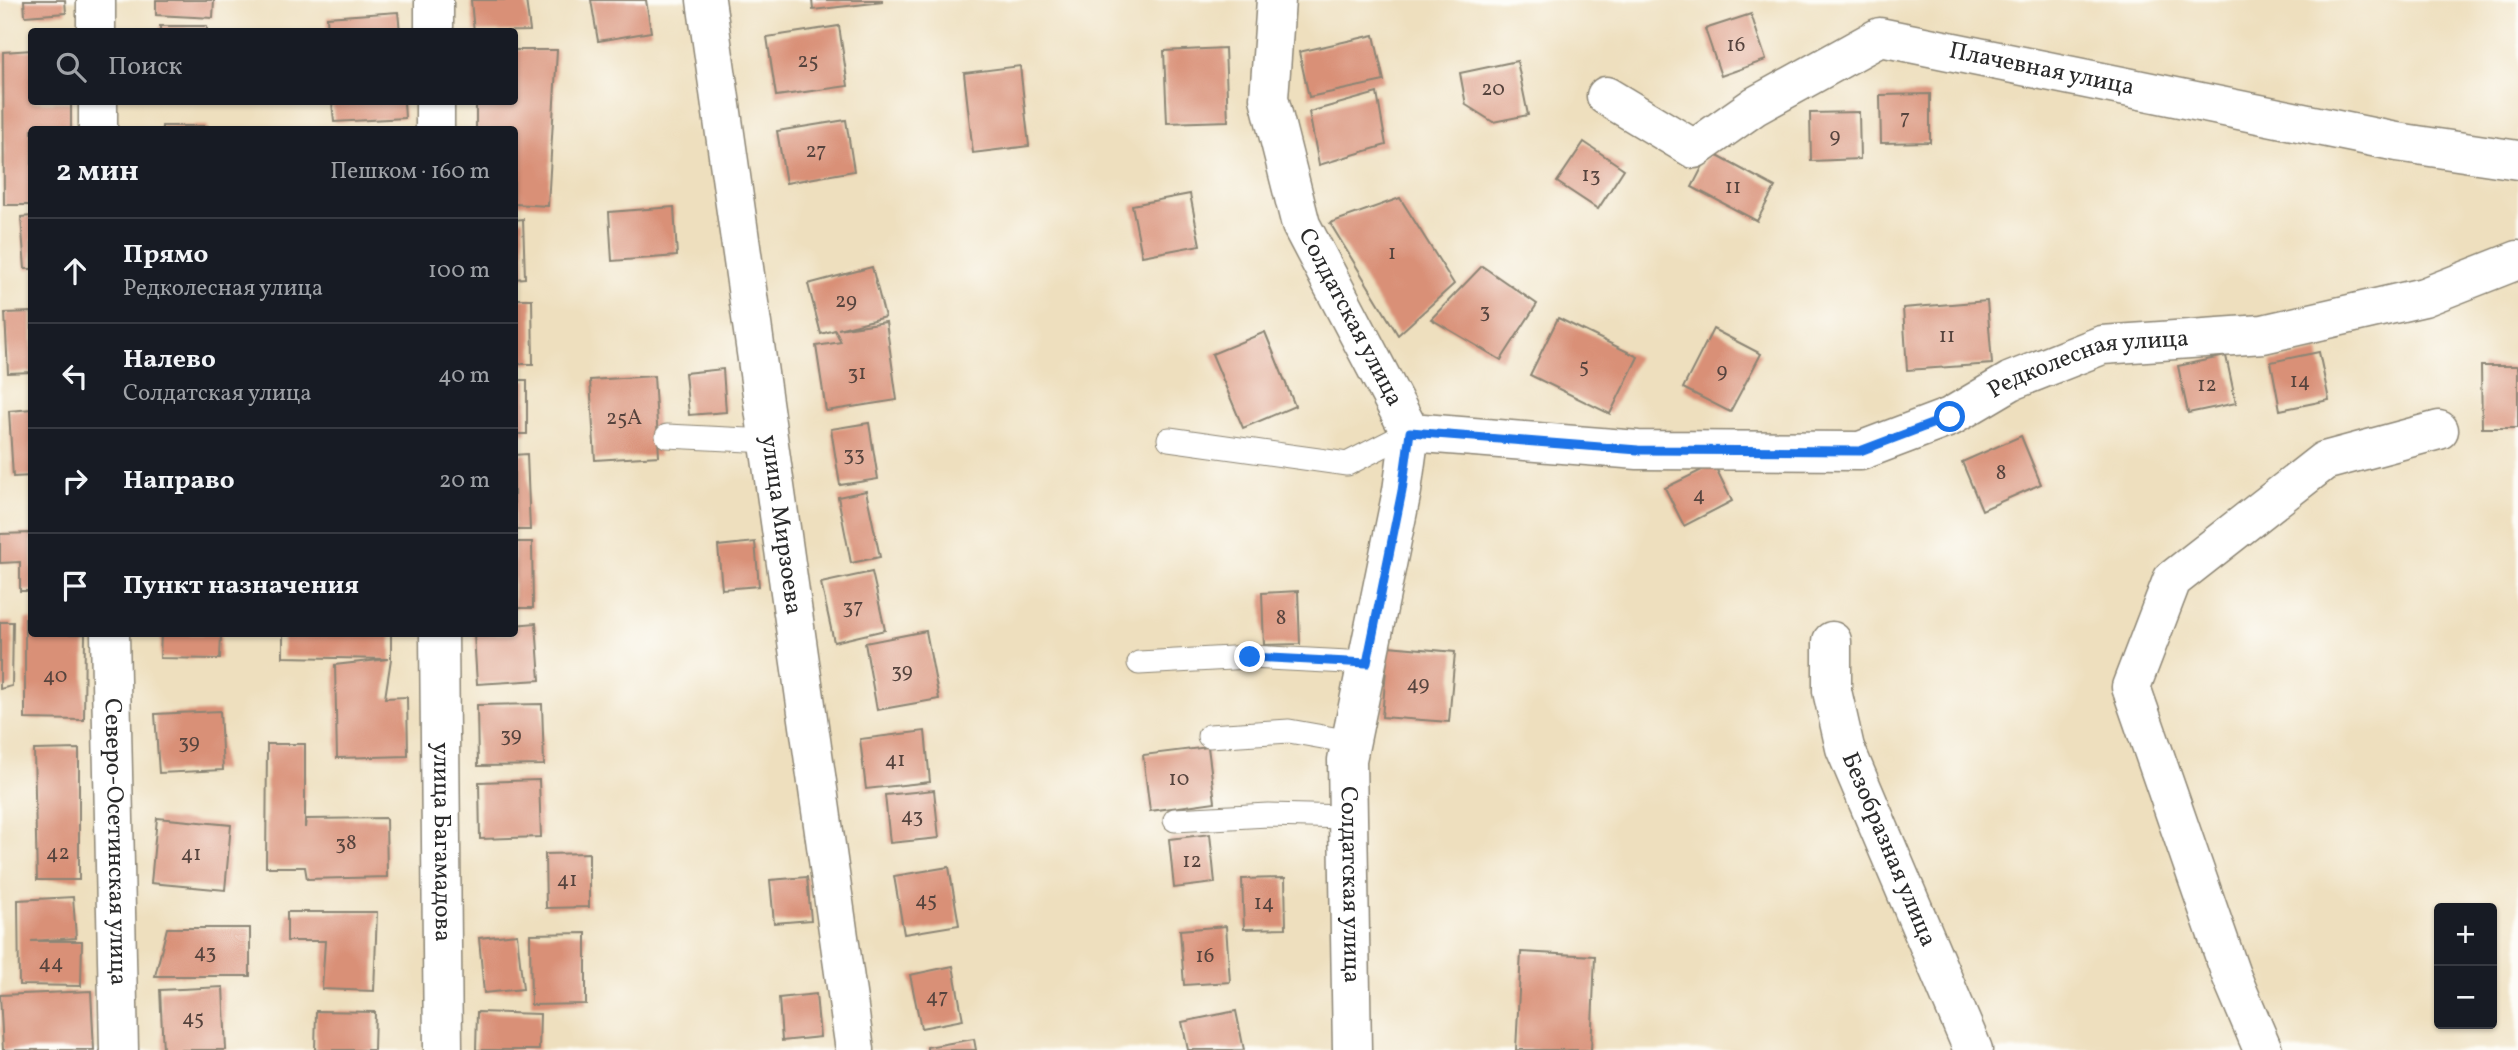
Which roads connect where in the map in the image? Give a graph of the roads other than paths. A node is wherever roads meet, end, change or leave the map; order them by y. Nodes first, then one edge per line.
1 (96, 0) edge
2 (434, 0) edge
3 (706, 0) edge
4 (1276, 0) edge
5 (96, 28) edge
6 (434, 28) edge
7 (1606, 96) dead end
8 (98, 105) edge
9 (435, 105) edge
10 (99, 126) edge
11 (435, 126) edge
12 (2518, 160) edge
13 (2518, 260) edge
14 (2439, 430) dead end
15 (1410, 432) junction
16 (667, 436) dead end
17 (1170, 439) dead end
18 (769, 441) junction
19 (110, 637) edge
20 (439, 637) edge
21 (1832, 641) dead end
22 (1139, 663) dead end
23 (1367, 663) junction
24 (1209, 736) dead end
25 (1351, 742) junction
26 (1348, 817) junction
27 (1175, 820) dead end
28 (119, 1050) edge
29 (443, 1050) edge
30 (856, 1050) edge
31 (1352, 1050) edge
32 (1973, 1050) edge
33 (2263, 1050) edge

1 - 5 street
2 - 6 street
3 - 18 street, улица Мирзоева
4 - 15 street, Солдатская улица
7 - 12 street, Плачевная улица
8 - 10 street
9 - 11 street
13 - 15 street, Редколесная улица
14 - 33 street
15 - 17 lane
15 - 23 street, Солдатская улица
16 - 18 lane
18 - 30 street, улица Мирзоева
19 - 28 street, Северо-Осетинская улица
20 - 29 street, улица Багамадова
21 - 32 street, Безобразная улица
22 - 23 lane
23 - 25 street, Солдатская улица
24 - 25 lane
25 - 26 street, Солдатская улица
26 - 27 lane
26 - 31 street, Солдатская улица

